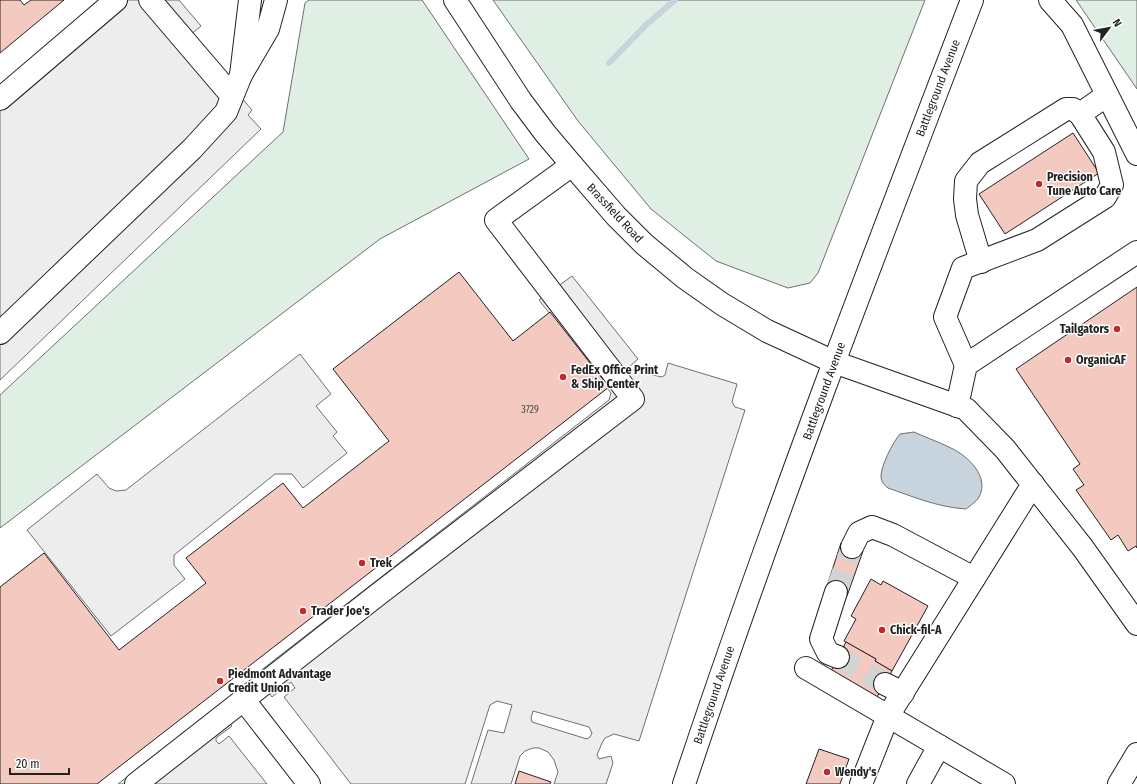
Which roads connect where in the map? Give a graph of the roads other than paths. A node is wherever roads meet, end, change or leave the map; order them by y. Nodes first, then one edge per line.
1 (116, 0) edge
2 (150, 0) edge
3 (250, 0) edge
4 (276, 0) edge
5 (456, 0) edge
6 (972, 0) edge
7 (1050, 0) edge
8 (241, 75) junction
9 (1107, 95) junction
10 (232, 96) junction
11 (0, 99) edge
12 (1080, 114) junction
13 (1137, 154) edge
14 (572, 165) junction
15 (1137, 252) edge
16 (981, 262) junction
17 (0, 333) edge
18 (834, 362) junction
19 (966, 365) junction
20 (957, 406) junction
21 (1033, 484) junction
22 (852, 547) tunnel mouth
23 (974, 578) junction
24 (836, 592) tunnel mouth
25 (1137, 624) edge
26 (838, 657) tunnel mouth
27 (806, 668) dead end
28 (243, 699) junction
29 (888, 716) junction
30 (939, 746) junction
31 (1137, 754) edge
32 (136, 784) edge
33 (309, 784) edge
34 (684, 784) edge
35 (861, 784) edge
36 (918, 784) edge
37 (1004, 784) edge
38 (1119, 784) edge

1 - 11 main road
2 - 10 main road
3 - 8 main road
4 - 8 main road
5 - 14 main road, Brassfield Road
6 - 18 main road, Battleground Avenue
7 - 9 main road
8 - 10 main road
9 - 12 main road
9 - 13 main road
10 - 17 main road
12 - 16 main road
12 - 16 main road
14 - 18 main road, Brassfield Road
14 - 28 main road
15 - 19 main road
16 - 19 main road
18 - 20 main road, Brassfield Road
18 - 34 main road, Battleground Avenue
19 - 20 main road
20 - 21 main road, Brassfield Road
21 - 23 main road
21 - 25 main road, Brassfield Road
22 - 23 main road
23 - 29 main road
24 - 26 main road
27 - 29 main road
28 - 32 main road
28 - 33 main road
29 - 30 main road
29 - 35 main road
30 - 36 main road
30 - 37 main road
31 - 38 main road

